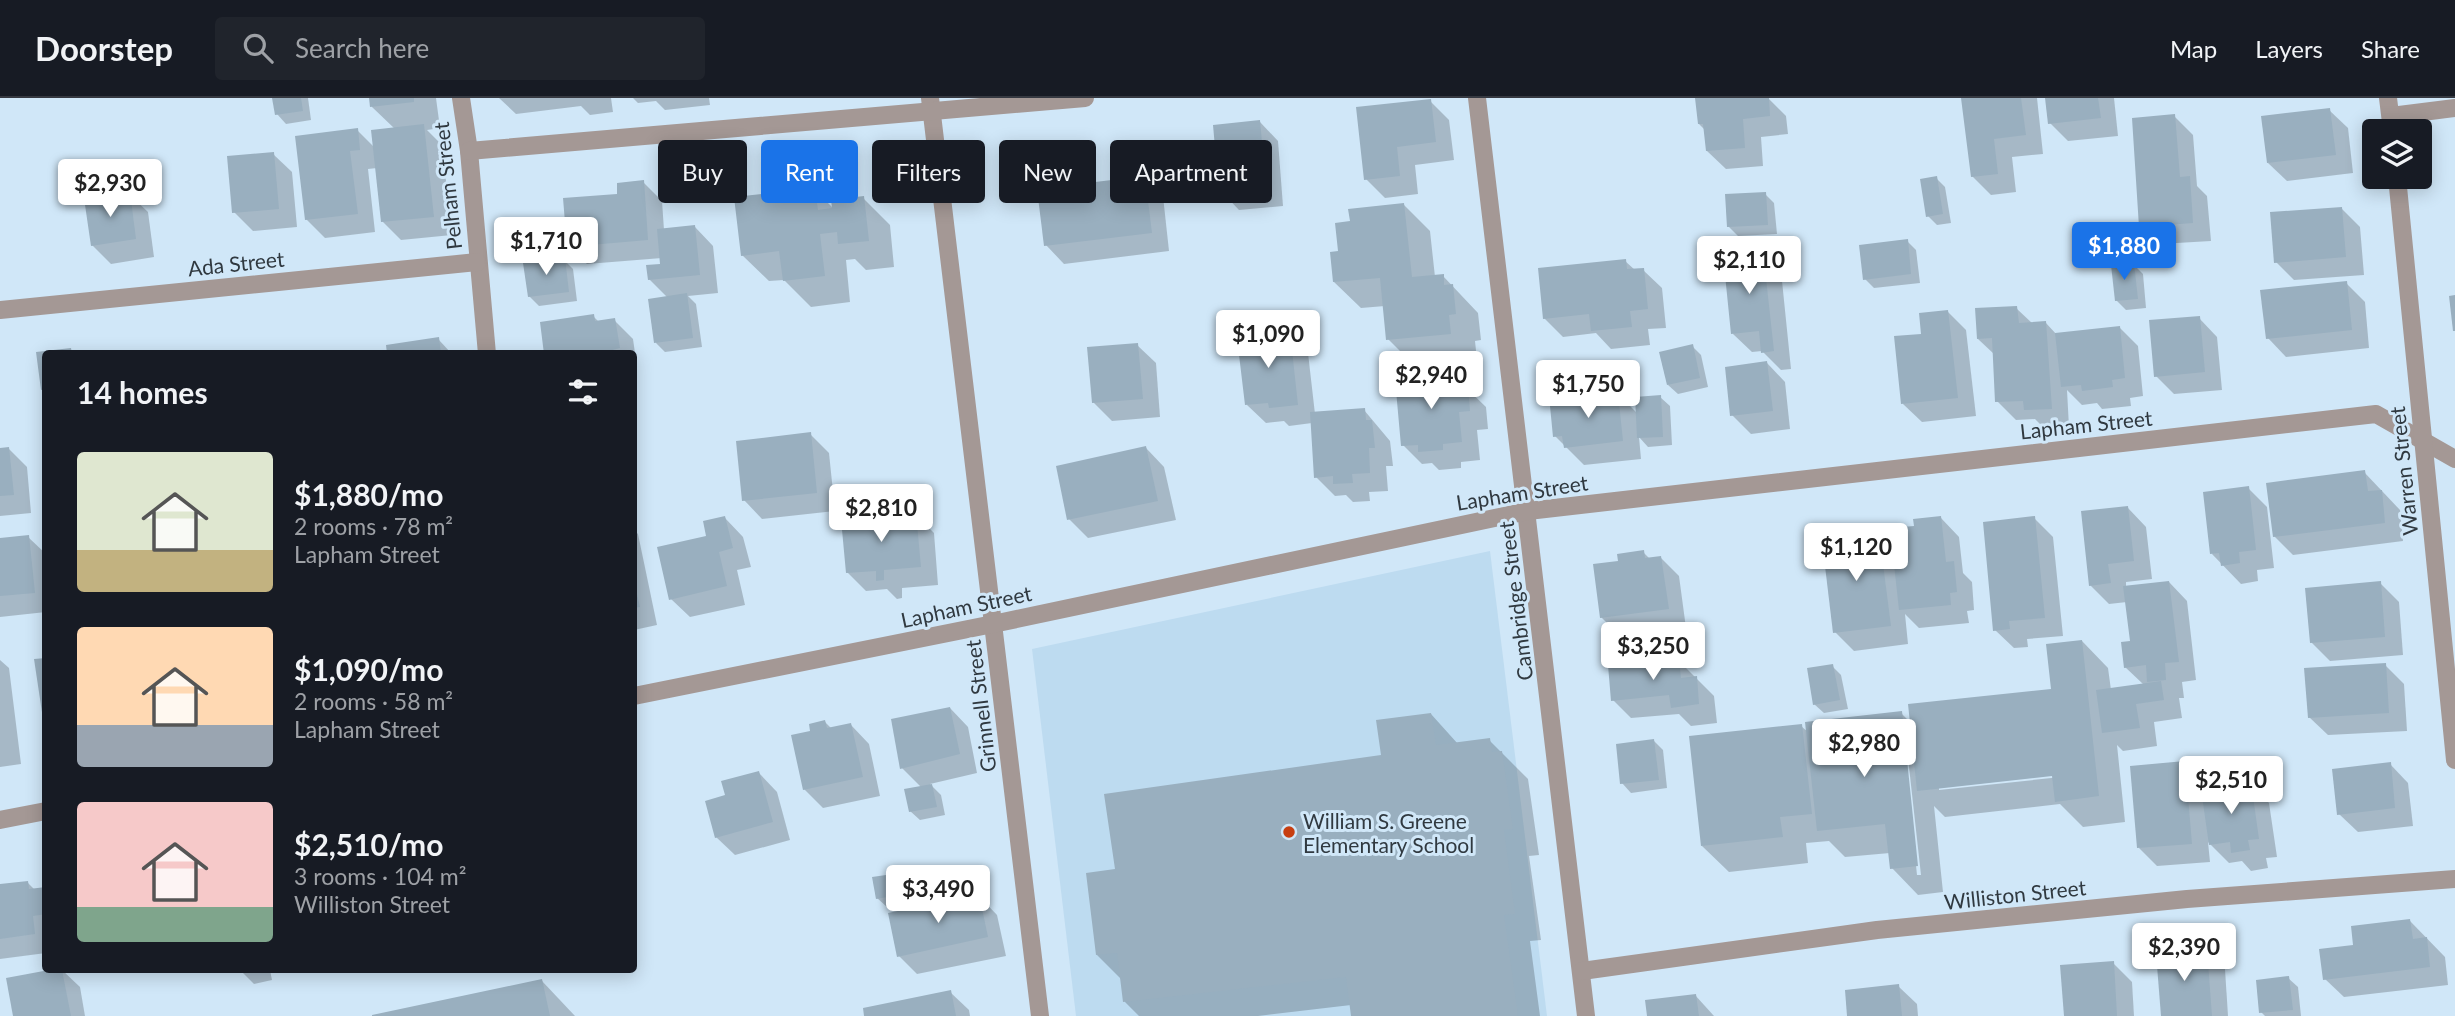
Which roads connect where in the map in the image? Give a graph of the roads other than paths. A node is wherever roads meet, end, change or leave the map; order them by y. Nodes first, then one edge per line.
1 (461, 98) edge
2 (1086, 98) edge
3 (1477, 98) edge
4 (2388, 98) edge
5 (931, 105) edge
6 (2455, 108) edge
7 (2391, 119) edge
8 (2412, 119) edge
9 (469, 151) junction
10 (2398, 189) edge
11 (477, 262) junction
12 (0, 310) edge
13 (487, 350) edge
14 (2423, 443) junction
15 (2455, 458) edge
16 (1528, 511) junction
17 (993, 624) junction
18 (637, 695) edge
19 (2455, 760) edge
20 (42, 812) edge
21 (0, 820) edge
22 (2455, 879) edge
23 (1581, 971) junction
24 (1040, 1016) edge
25 (1586, 1016) edge

1 - 9 street, Pelham Street
2 - 5 street
3 - 16 street, Cambridge Street
4 - 7 street
5 - 9 street
5 - 17 street, Grinnell Street
6 - 8 street
9 - 11 street, Pelham Street
10 - 14 street, Warren Street
11 - 12 street, Ada Street
11 - 13 street, Pelham Street
14 - 15 street, Lapham Street
14 - 16 street, Lapham Street
14 - 19 street, Warren Street
16 - 17 street, Lapham Street
16 - 23 street, Cambridge Street
17 - 18 street, Lapham Street
17 - 24 street, Grinnell Street
20 - 21 street
22 - 23 street, Williston Street
23 - 25 street, Cambridge Street

